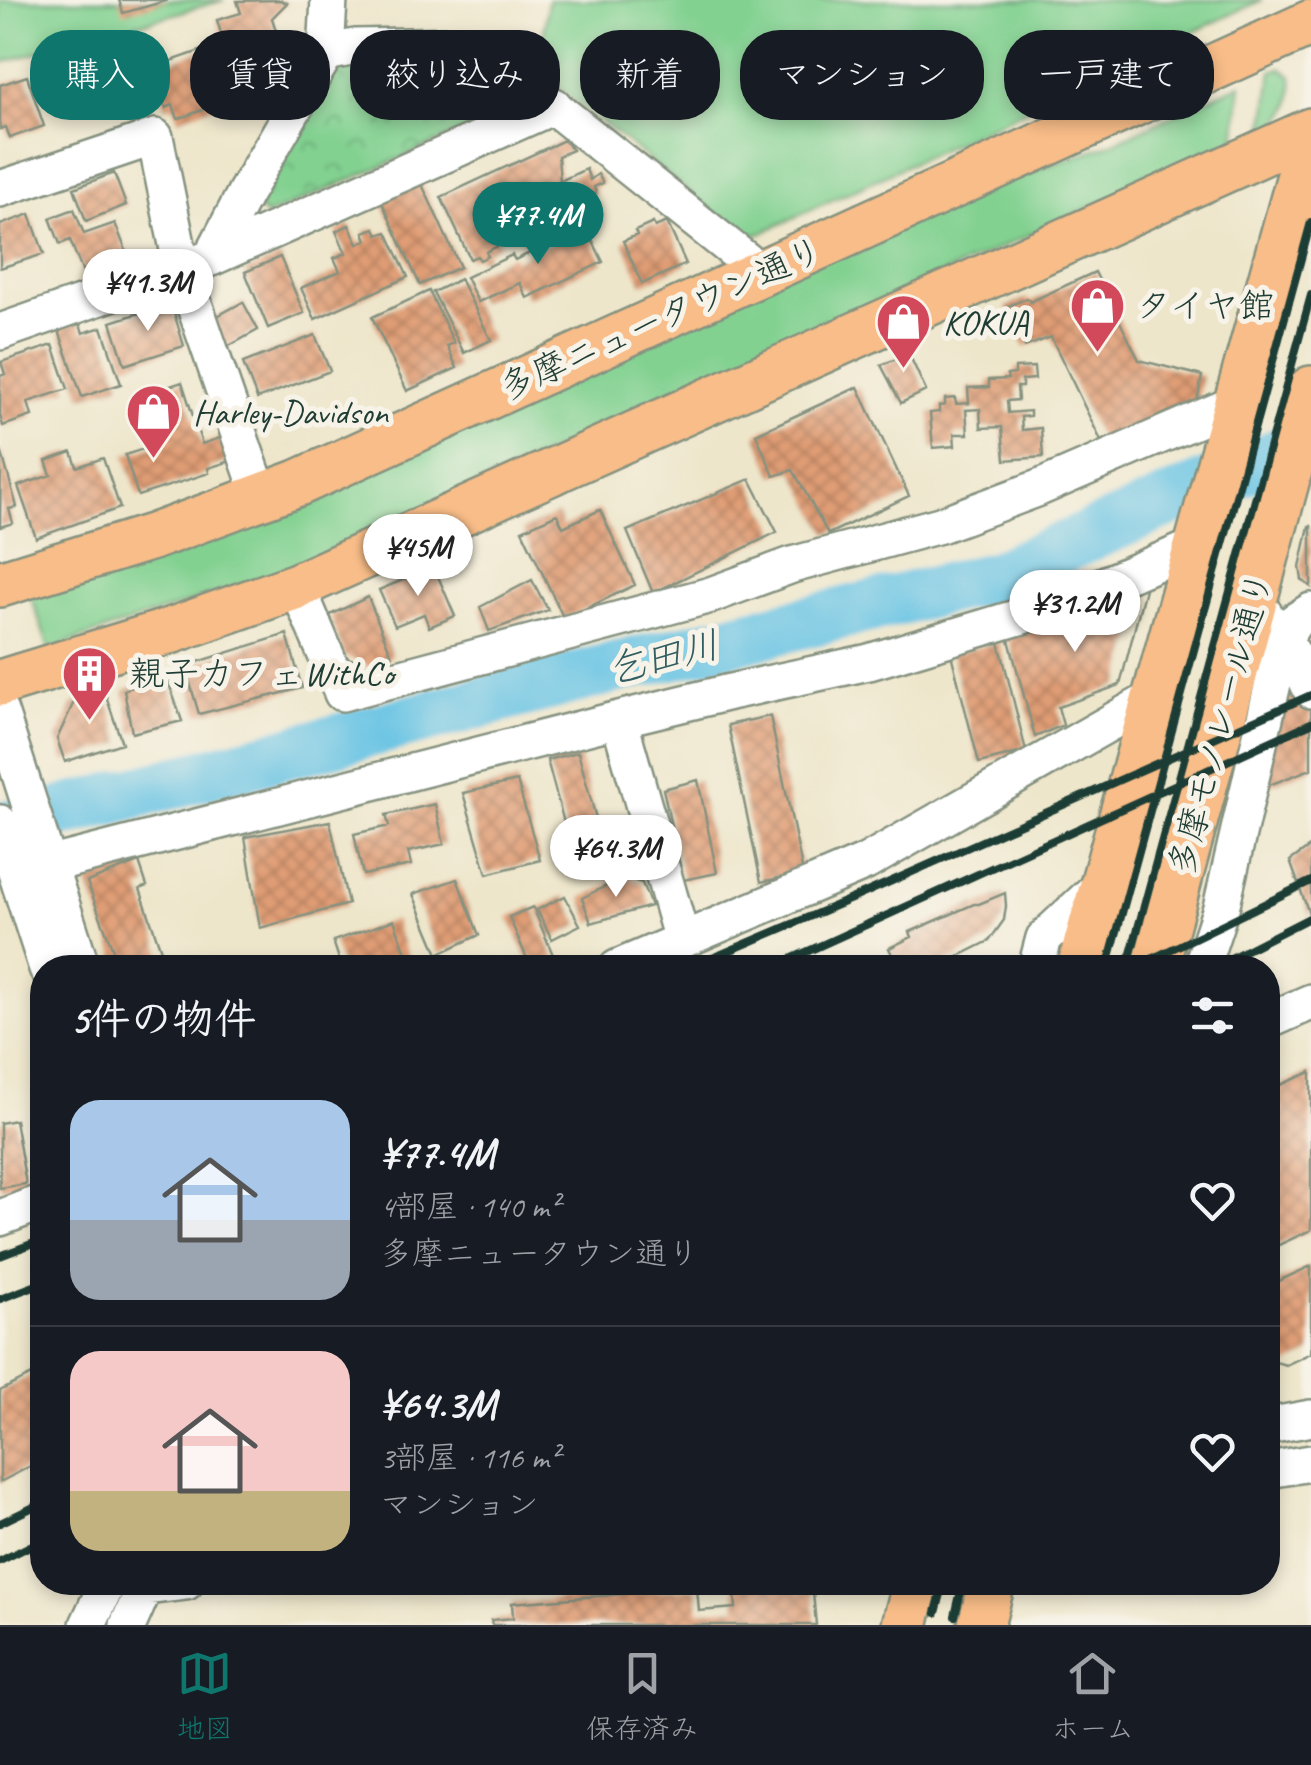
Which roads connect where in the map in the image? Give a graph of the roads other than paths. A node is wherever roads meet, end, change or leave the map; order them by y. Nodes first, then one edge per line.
1 (330, 0) edge
2 (1311, 22) edge
3 (328, 30) edge
4 (560, 111) edge
5 (288, 120) edge
6 (522, 120) edge
7 (1311, 133) edge
8 (0, 189) edge
9 (197, 264) junction
10 (762, 273) junction
11 (0, 332) edge
12 (1311, 389) edge
13 (1233, 414) junction
14 (1292, 492) edge
15 (261, 498) junction
16 (1200, 532) junction
17 (0, 584) edge
18 (297, 586) junction
19 (1253, 598) junction
20 (1311, 611) edge
21 (1283, 640) junction
22 (0, 682) edge
23 (1311, 690) edge
24 (1155, 697) junction
25 (0, 712) edge
26 (619, 719) junction
27 (19, 856) edge
28 (1106, 880) junction
29 (682, 940) junction
30 (44, 955) edge
31 (75, 955) edge
32 (647, 955) edge
33 (1039, 955) edge
34 (1084, 955) edge
35 (1158, 955) edge
36 (1205, 955) edge
37 (1311, 1002) edge
38 (1280, 1016) edge
39 (1311, 1026) edge
40 (1280, 1040) edge
41 (30, 1207) edge
42 (0, 1218) edge
43 (1311, 1418) edge
44 (1280, 1424) edge
45 (1311, 1463) edge
46 (1280, 1468) edge
47 (102, 1595) edge
48 (140, 1595) edge
49 (913, 1595) edge
50 (989, 1595) edge
51 (88, 1625) edge
52 (128, 1625) edge
53 (905, 1625) edge
54 (981, 1625) edge

1 - 3 street
2 - 10 main road, 多摩ニュータウン通り
4 - 10 street
5 - 9 street
6 - 9 street
7 - 13 main road
7 - 18 main road
8 - 9 street
9 - 11 street
9 - 15 street
10 - 15 main road, 多摩ニュータウン通り
12 - 14 main road, 多摩モノレール通り
13 - 16 main road, 多摩モノレール通り
13 - 18 street
14 - 19 main road, 多摩モノレール通り
15 - 17 main road, 多摩ニュータウン通り
16 - 24 main road, 多摩モノレール通り
16 - 26 street
18 - 22 main road
19 - 21 street
19 - 35 main road, 多摩モノレール通り
20 - 21 street
21 - 23 street
21 - 36 street
24 - 28 main road, 多摩モノレール通り
24 - 29 street
25 - 27 street
26 - 27 street
26 - 29 street
27 - 30 street
27 - 31 street
28 - 33 street
28 - 34 main road, 多摩モノレール通り
29 - 32 street
37 - 38 street
39 - 40 street
41 - 42 street
43 - 44 street
45 - 46 street
47 - 51 street
48 - 52 street
49 - 53 main road
50 - 54 main road

